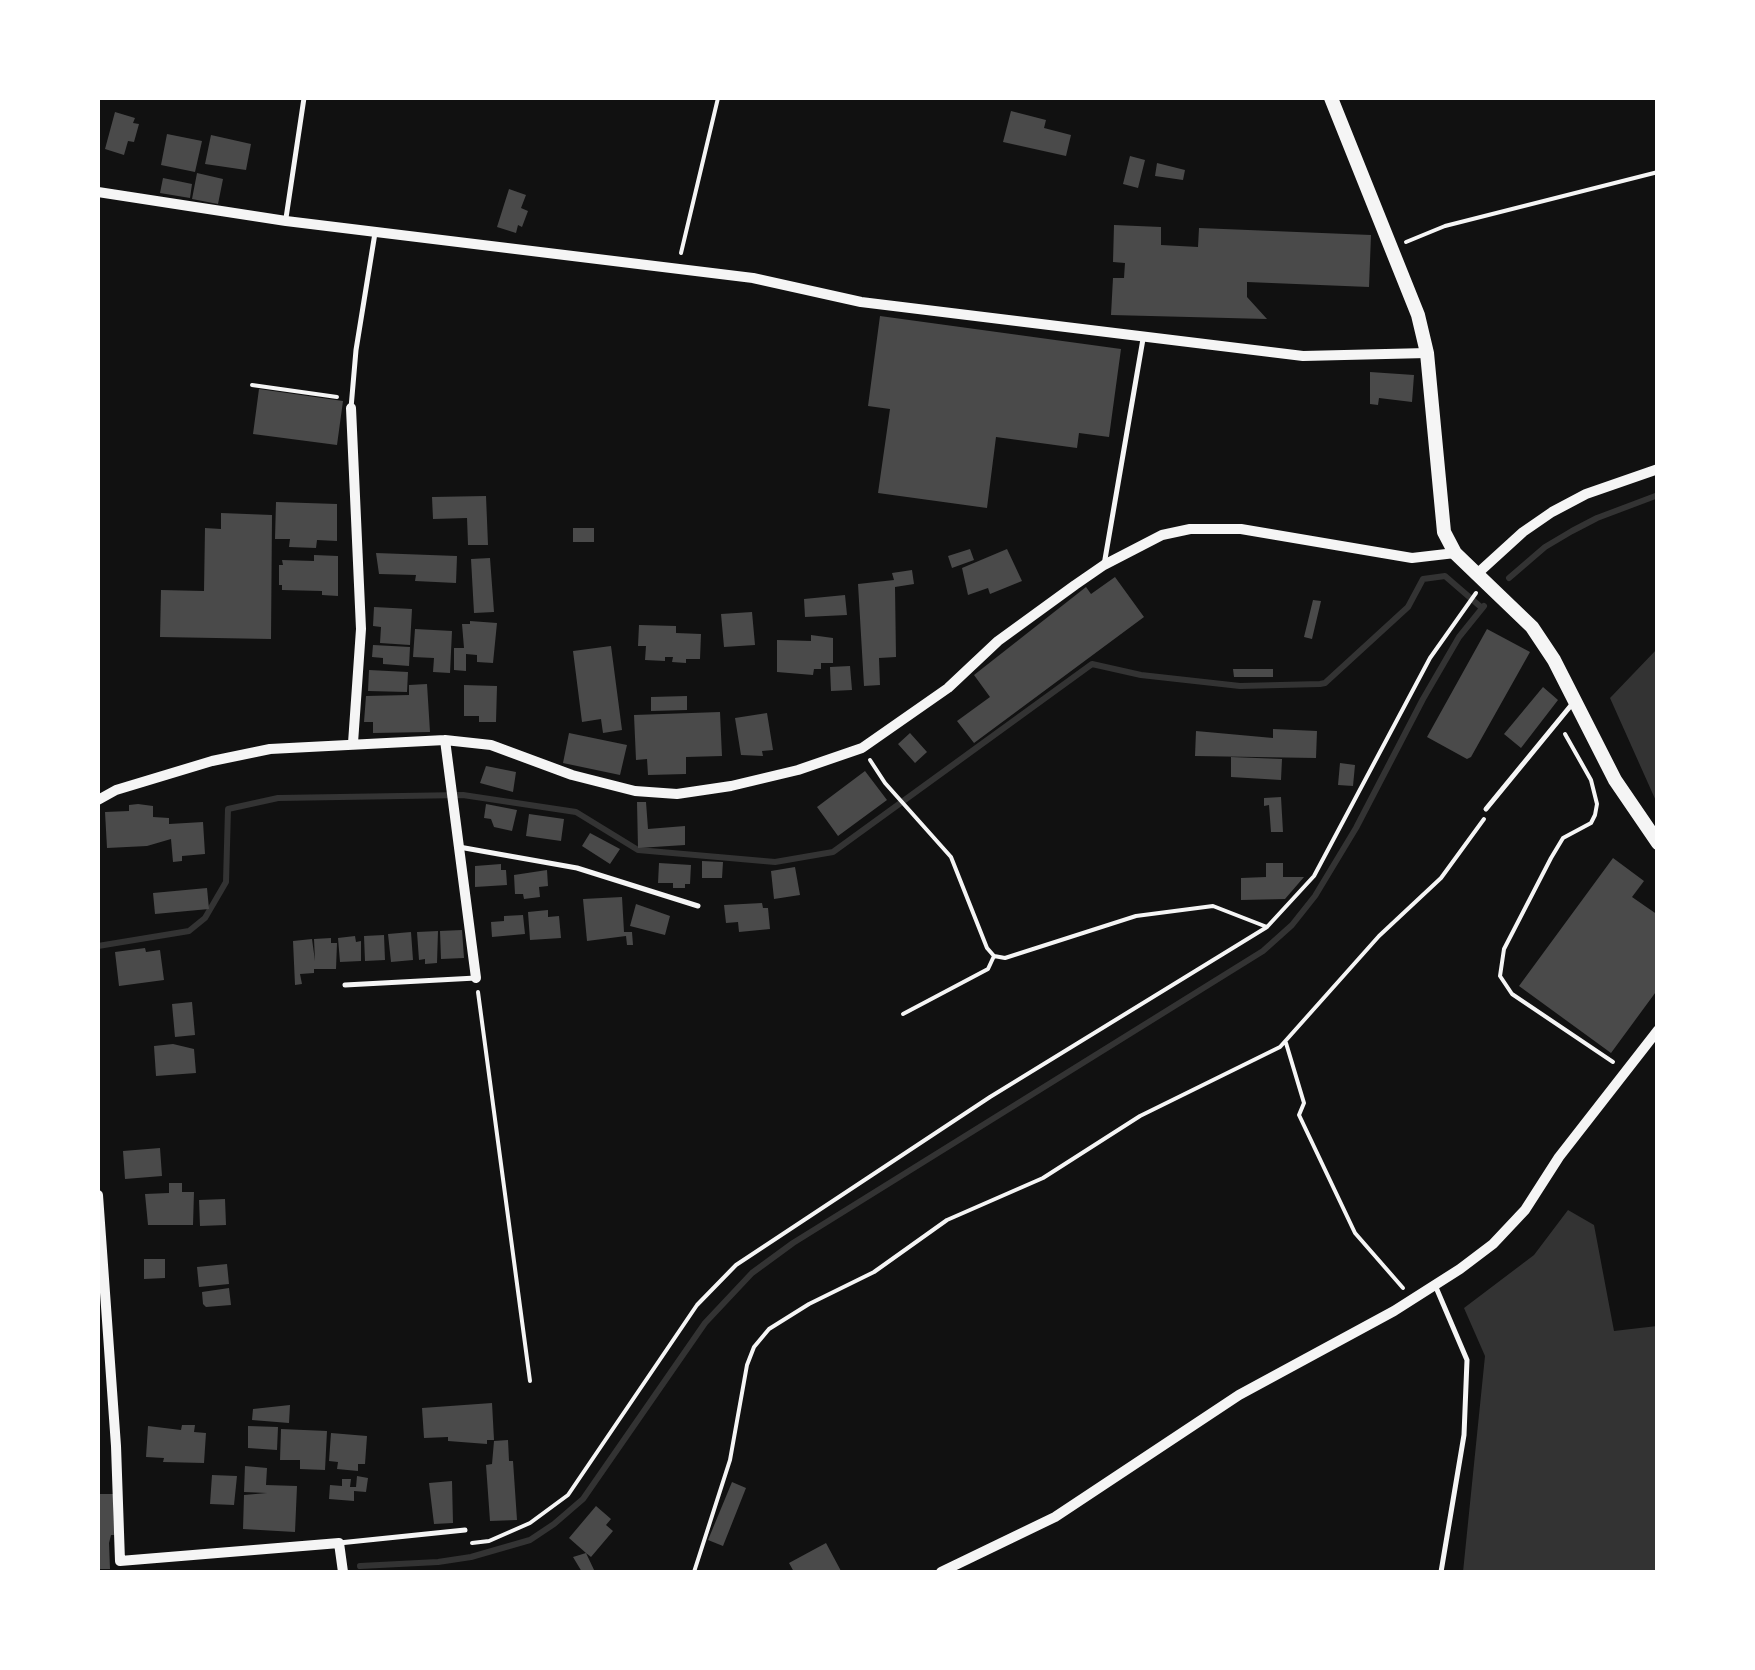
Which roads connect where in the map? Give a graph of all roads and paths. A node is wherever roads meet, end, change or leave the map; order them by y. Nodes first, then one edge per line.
1 (304, 98) edge
2 (718, 98) edge
3 (1331, 98) edge
4 (1658, 172) edge
5 (98, 192) edge
6 (286, 221) junction
7 (375, 232) junction
8 (1392, 247) junction
9 (677, 269) junction
10 (1144, 336) junction
11 (1428, 353) junction
12 (252, 385) dead end
13 (352, 403) junction
14 (1658, 470) edge
15 (1455, 553) junction
16 (1104, 565) junction
17 (1478, 573) junction
18 (1471, 599) dead end
19 (1575, 701) junction
20 (1558, 722) junction
21 (445, 740) junction
22 (353, 742) junction
23 (862, 748) junction
24 (98, 800) edge
25 (1486, 810) joint
26 (1658, 843) edge
27 (459, 846) junction
28 (698, 906) dead end
29 (1268, 927) junction
30 (994, 956) junction
31 (476, 978) junction
32 (345, 985) dead end
33 (903, 1014) dead end
34 (1658, 1030) edge
35 (1286, 1043) junction
36 (1626, 1070) junction
37 (98, 1196) edge
38 (1435, 1285) junction
39 (1412, 1300) junction
40 (530, 1380) dead end
41 (98, 1381) edge
42 (112, 1384) junction
43 (530, 1523) dead end
44 (465, 1530) dead end
45 (340, 1542) junction
46 (343, 1572) edge
47 (694, 1572) edge
48 (940, 1572) edge
49 (1441, 1572) edge

1 - 6 lane
2 - 9 path
3 - 8 street
4 - 8 path
5 - 6 street
6 - 7 street
7 - 9 street
7 - 13 lane
8 - 11 street
9 - 10 street
10 - 11 street
10 - 16 lane
11 - 15 street
12 - 13 path
13 - 22 street
14 - 17 street
15 - 16 street
15 - 17 street
16 - 23 street
17 - 19 street
18 - 29 path
19 - 20 lane
19 - 26 street
20 - 25 lane
20 - 36 path
21 - 22 street
21 - 23 street
21 - 27 street
22 - 24 street
23 - 30 path
25 - 35 path
27 - 28 lane
27 - 31 street
29 - 30 path
29 - 43 path
30 - 33 path
31 - 32 lane
31 - 40 path
34 - 36 street
35 - 39 path
35 - 47 path
36 - 38 street
37 - 42 street
38 - 39 street
38 - 49 lane
39 - 48 street
41 - 42 lane
42 - 45 street
44 - 45 lane
45 - 46 street

